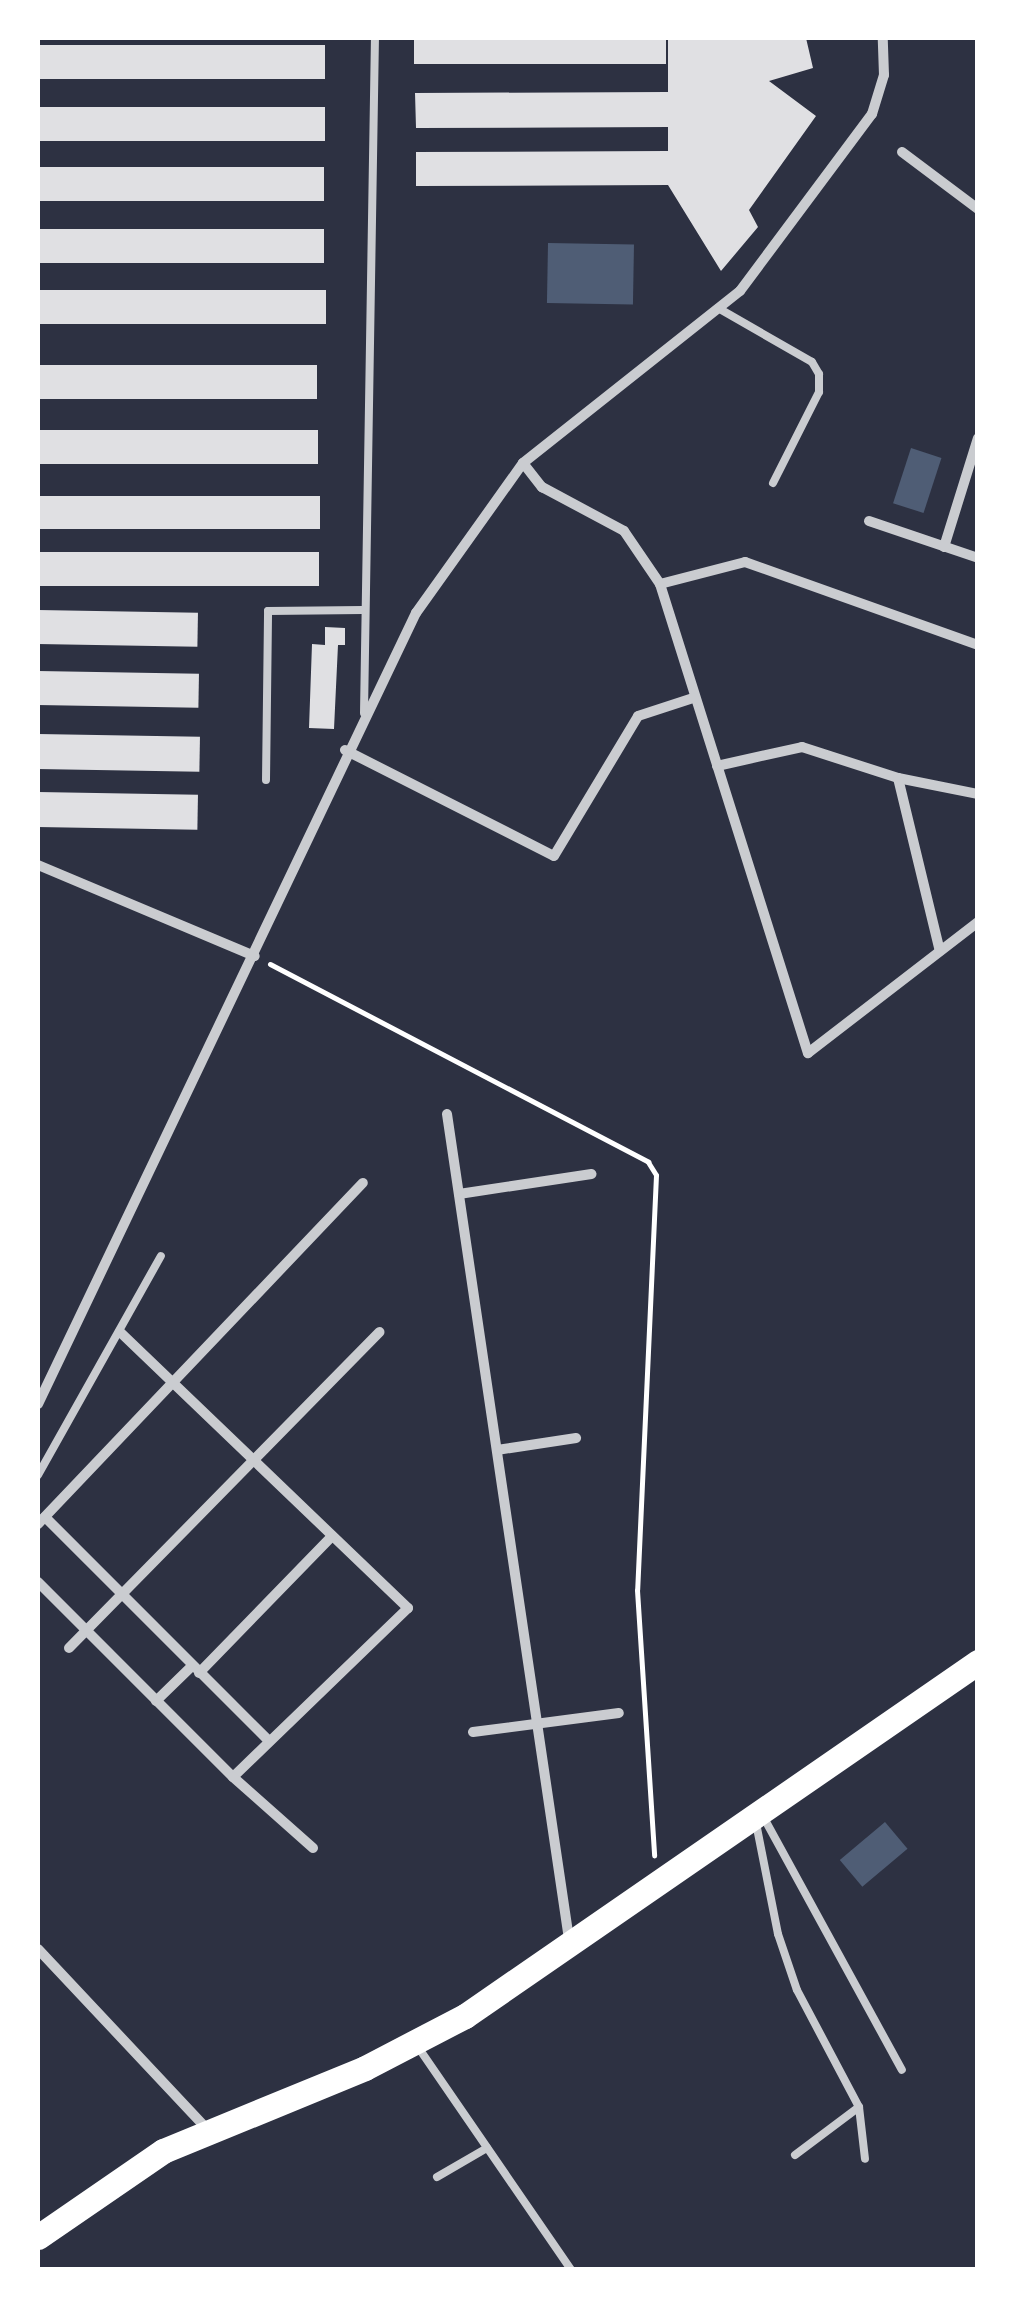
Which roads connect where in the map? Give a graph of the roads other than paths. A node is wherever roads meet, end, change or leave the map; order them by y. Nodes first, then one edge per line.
1 (375, 38) edge
2 (883, 38) edge
3 (902, 152) dead end
4 (978, 209) edge
5 (718, 308) junction
6 (978, 438) edge
7 (523, 463) junction
8 (772, 483) dead end
9 (869, 521) dead end
10 (944, 547) junction
11 (978, 558) edge
12 (660, 584) junction
13 (364, 610) junction
14 (978, 645) edge
15 (693, 698) junction
16 (364, 713) junction
17 (346, 750) junction
18 (717, 766) junction
19 (898, 778) junction
20 (266, 780) dead end
21 (978, 794) edge
22 (38, 866) edge
23 (978, 922) edge
24 (940, 951) junction
25 (255, 956) junction
26 (448, 1114) dead end
27 (592, 1174) dead end
28 (363, 1184) dead end
29 (459, 1194) junction
30 (162, 1256) dead end
31 (120, 1332) junction
32 (380, 1332) dead end
33 (176, 1383) junction
34 (38, 1404) edge
35 (576, 1438) dead end
36 (497, 1450) junction
37 (252, 1460) junction
38 (38, 1475) edge
39 (41, 1520) edge
40 (332, 1536) junction
41 (38, 1582) edge
42 (121, 1594) junction
43 (87, 1631) junction
44 (69, 1648) dead end
45 (978, 1662) edge
46 (195, 1669) junction
47 (156, 1700) junction
48 (619, 1714) dead end
49 (537, 1724) junction
50 (473, 1732) dead end
51 (269, 1740) junction
52 (232, 1777) junction
53 (759, 1816) junction
54 (313, 1848) dead end
55 (38, 1949) edge
56 (570, 1949) junction
57 (416, 2044) junction
58 (902, 2070) dead end
59 (859, 2107) junction
60 (206, 2129) junction
61 (488, 2148) junction
62 (796, 2154) dead end
63 (865, 2159) dead end
64 (437, 2177) dead end
65 (38, 2237) edge
66 (561, 2265) edge
67 (570, 2270) edge

1 - 13 lane
2 - 5 street
3 - 4 street
5 - 7 street
5 - 8 lane
6 - 10 street
7 - 12 street
7 - 16 street
9 - 10 street
10 - 11 street
12 - 14 street
12 - 15 street
13 - 16 lane
13 - 20 lane
15 - 17 street
15 - 18 street
16 - 17 street
17 - 25 street
18 - 19 street
18 - 24 street
19 - 21 street
19 - 24 street
22 - 25 street
23 - 24 street
25 - 34 street
26 - 29 street
27 - 29 street
28 - 33 street
29 - 36 street
30 - 31 lane
31 - 33 street
31 - 38 lane
32 - 37 street
33 - 37 street
33 - 39 street
35 - 36 street
36 - 49 street
37 - 40 street
37 - 42 street
39 - 42 street
40 - 46 street
40 - 51 street
41 - 43 street
42 - 43 street
42 - 46 street
43 - 44 street
43 - 47 street
45 - 53 main road
46 - 47 street
46 - 51 street
47 - 52 street
48 - 49 street
49 - 50 street
49 - 56 street
51 - 52 street
52 - 54 street
53 - 56 main road
53 - 58 lane
53 - 59 lane
55 - 60 street
56 - 57 main road
57 - 60 main road
57 - 61 lane
59 - 62 lane
59 - 63 lane
60 - 65 main road
61 - 64 lane
61 - 66 lane
66 - 67 lane

